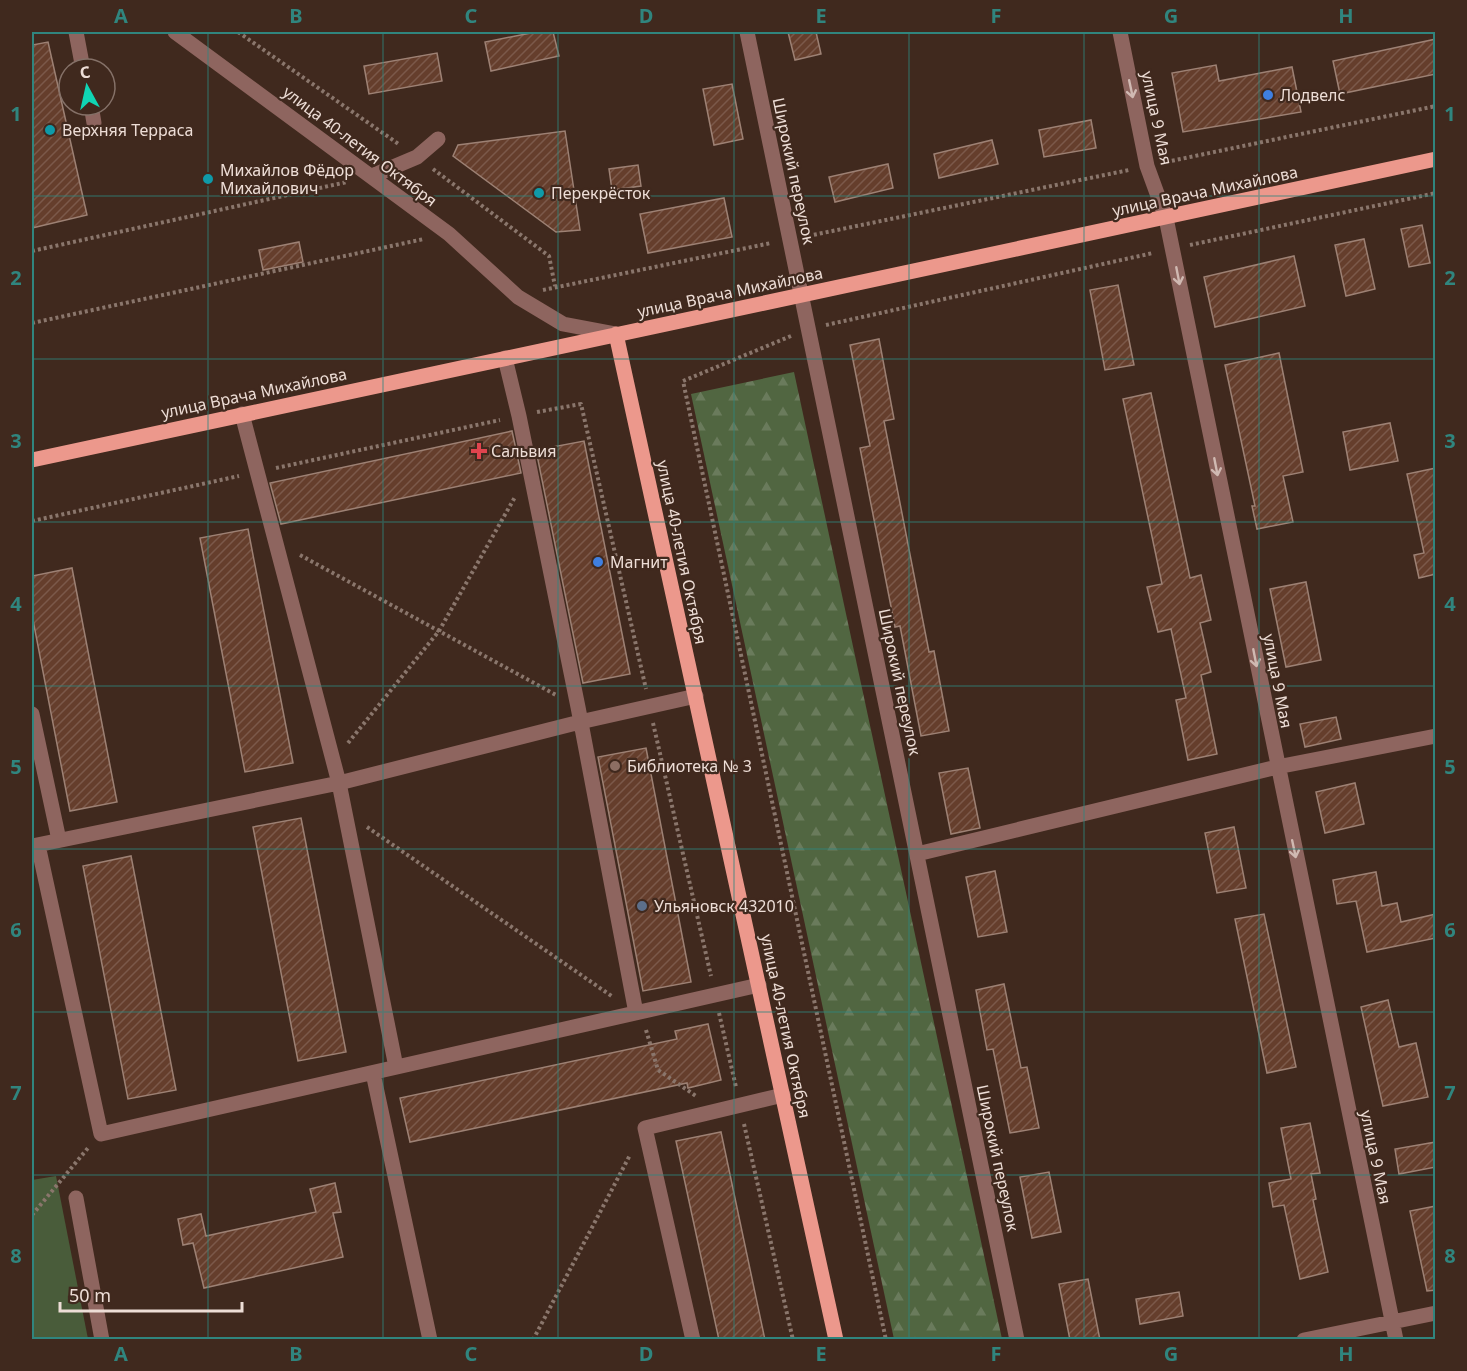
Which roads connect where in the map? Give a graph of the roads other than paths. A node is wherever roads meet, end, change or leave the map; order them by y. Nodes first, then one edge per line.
1 (76, 32) edge
2 (175, 32) edge
3 (747, 32) edge
4 (1120, 32) edge
5 (81, 57) edge
6 (93, 117) edge
7 (94, 123) dead end
8 (438, 139) dead end
9 (1436, 159) edge
10 (372, 176) junction
11 (1166, 218) junction
12 (801, 295) junction
13 (616, 334) junction
14 (505, 357) junction
15 (242, 414) junction
16 (32, 460) edge
17 (696, 696) junction
18 (32, 714) edge
19 (579, 715) junction
20 (1436, 736) edge
21 (1277, 767) junction
22 (339, 783) junction
23 (59, 840) junction
24 (35, 846) edge
25 (917, 854) junction
26 (759, 985) junction
27 (638, 1012) junction
28 (396, 1067) junction
29 (373, 1073) junction
30 (783, 1095) junction
31 (76, 1198) dead end
32 (1436, 1313) edge
33 (1392, 1322) junction
34 (102, 1340) edge
35 (430, 1340) edge
36 (693, 1340) edge
37 (836, 1340) edge
38 (1017, 1340) edge
39 (1304, 1340) edge
40 (1396, 1340) edge

1 - 5 street
2 - 10 street, улица 40-летия Октября
3 - 12 street, Широкий переулок
4 -> 11 street, улица 9 Мая
6 - 7 street
8 - 10 street
9 - 11 main road, улица Врача Михайлова
10 - 13 street, улица 40-летия Октября
11 - 12 main road, улица Врача Михайлова
11 -> 21 street, улица 9 Мая
12 - 13 main road, улица Врача Михайлова
12 - 25 street, Широкий переулок
13 - 14 main road, улица Врача Михайлова
13 - 17 main road, улица 40-летия Октября
14 - 15 main road, улица Врача Михайлова
14 - 19 street
15 - 16 main road, улица Врача Михайлова
15 - 22 street
17 - 19 street
17 - 26 main road, улица 40-летия Октября
18 - 23 street
19 - 22 street
19 - 27 street
20 - 21 street
21 - 25 street
21 -> 33 street, улица 9 Мая
22 - 23 street
22 - 28 street
23 - 24 street
24 - 29 street
25 - 38 street, Широкий переулок
26 - 27 street
26 - 30 main road, улица 40-летия Октября
27 - 28 street
28 - 29 street
29 - 35 street
30 - 36 street
30 - 37 main road, улица 40-летия Октября
31 - 34 street
32 - 33 street
33 - 39 street
33 - 40 street, улица 9 Мая

